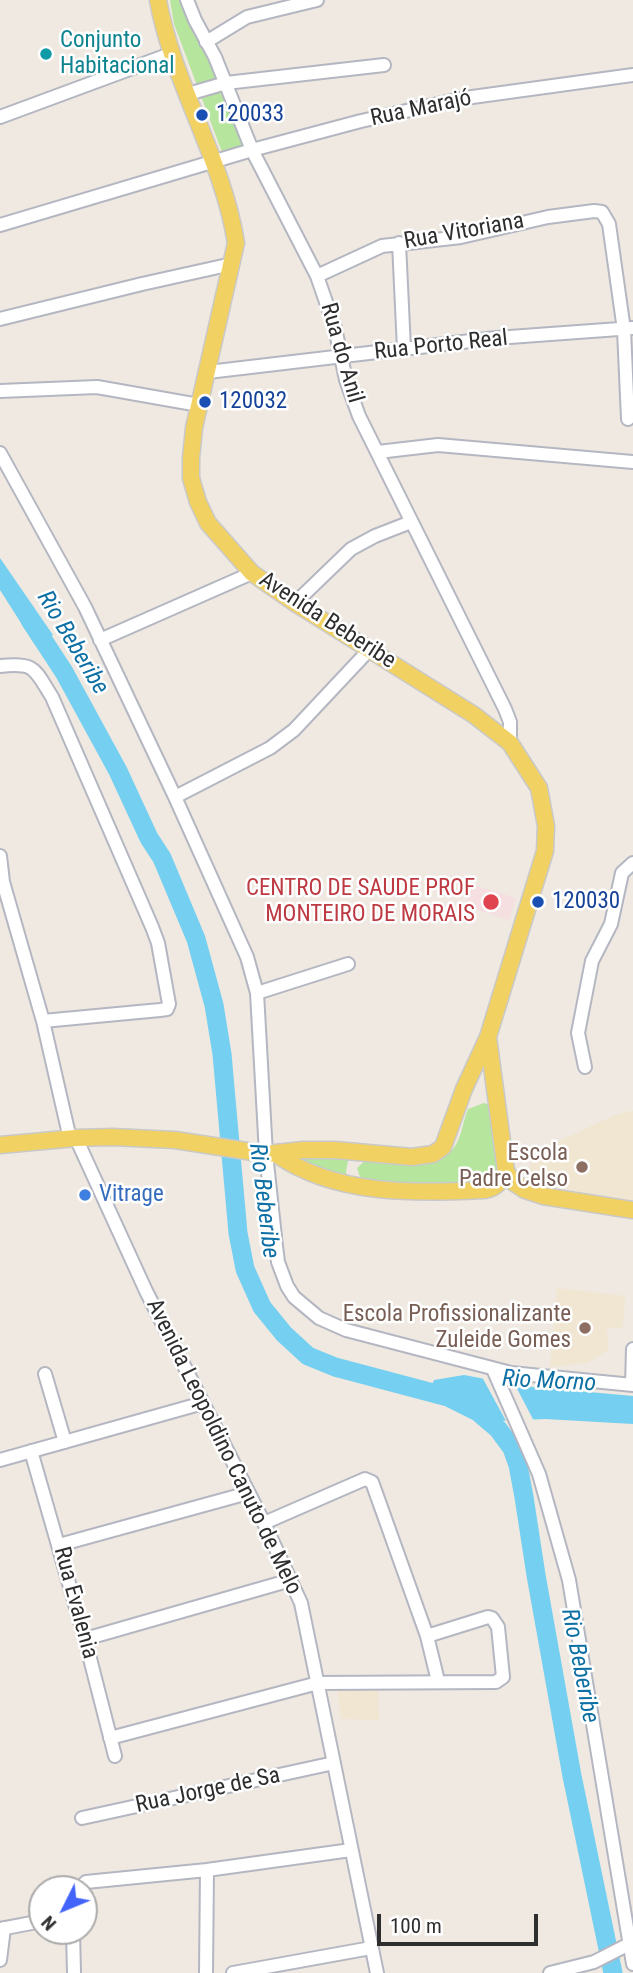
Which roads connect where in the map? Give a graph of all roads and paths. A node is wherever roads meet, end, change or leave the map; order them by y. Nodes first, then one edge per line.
1 (158, 0) edge
2 (187, 0) edge
3 (317, 0) edge
4 (206, 42) junction
5 (173, 53) junction
6 (384, 65) dead end
7 (633, 75) edge
8 (226, 83) junction
9 (188, 94) junction
10 (0, 117) edge
11 (252, 150) junction
12 (213, 163) junction
13 (0, 225) edge
14 (399, 243) junction
15 (232, 264) junction
16 (317, 276) junction
17 (0, 319) edge
18 (629, 329) edge
19 (404, 349) junction
20 (342, 357) junction
21 (208, 372) junction
22 (0, 391) edge
23 (199, 405) junction
24 (628, 419) dead end
25 (378, 452) junction
26 (0, 453) edge
27 (633, 462) edge
28 (411, 522) junction
29 (252, 573) junction
30 (295, 603) junction
31 (100, 639) junction
32 (370, 649) junction
33 (0, 666) edge
34 (510, 743) junction
35 (175, 797) junction
36 (0, 856) edge
37 (633, 863) edge
38 (348, 964) dead end
39 (257, 993) junction
40 (43, 1021) junction
41 (488, 1037) junction
42 (585, 1067) dead end
43 (464, 1089) junction
44 (497, 1098) junction
45 (73, 1138) junction
46 (0, 1145) edge
47 (335, 1150) junction
48 (271, 1154) junction
49 (506, 1171) junction
50 (332, 1182) junction
51 (633, 1210) edge
52 (633, 1349) edge
53 (495, 1373) junction
54 (44, 1374) dead end
55 (633, 1385) edge
56 (203, 1403) junction
57 (65, 1441) junction
58 (32, 1451) junction
59 (0, 1460) edge
60 (248, 1493) junction
61 (264, 1523) junction
62 (59, 1545) junction
63 (292, 1580) junction
64 (427, 1636) junction
65 (85, 1639) junction
66 (438, 1681) junction
67 (318, 1683) junction
68 (110, 1738) junction
69 (115, 1756) dead end
70 (334, 1763) junction
71 (82, 1818) dead end
72 (351, 1850) junction
73 (207, 1870) junction
74 (98, 1884) edge
75 (633, 1898) edge
76 (623, 1911) junction
77 (28, 1923) edge
78 (2, 1928) edge
79 (631, 1943) edge
80 (73, 1945) edge
81 (371, 1948) junction
82 (0, 1959) edge
83 (633, 1964) edge
84 (575, 1971) edge
85 (74, 1973) edge
86 (206, 1973) edge
87 (233, 1973) edge
88 (377, 1973) edge
89 (550, 1973) edge

1 - 5 main road, Avenida Beberibe
2 - 4 street, Rua do Anil
3 - 4 street
4 - 8 street, Rua do Anil
5 - 9 main road, Avenida Beberibe
5 - 10 street
6 - 8 street
7 - 11 street, Rua Marajó
8 - 9 street
8 - 11 street, Rua do Anil
9 - 12 main road, Avenida Beberibe
11 - 12 street, Rua Marajó
11 - 16 street, Rua do Anil
12 - 13 street, Rua Marajó
12 - 15 main road, Avenida Beberibe
14 - 16 street, Rua Vitoriana
14 - 18 street, Rua Vitoriana
14 - 19 street
15 - 17 street
15 - 21 main road, Avenida Beberibe
16 - 20 street, Rua do Anil
18 - 19 street, Rua Porto Real
18 - 24 street
19 - 20 street, Rua Porto Real
20 - 21 street, Rua Porto Real
20 - 25 street, Rua do Anil
21 - 23 main road, Avenida Beberibe
22 - 23 street
23 - 29 main road, Avenida Beberibe
25 - 27 street
25 - 28 street, Rua do Anil
26 - 31 street
28 - 30 street
28 - 34 street, Rua do Anil
29 - 30 main road, Avenida Beberibe
29 - 31 street
30 - 32 main road, Avenida Beberibe
31 - 35 street
32 - 34 main road, Avenida Beberibe
32 - 35 street
33 - 40 street
34 - 41 main road, Avenida Beberibe
35 - 39 street
36 - 40 street, Avenida Leopoldino Canuto de Melo
37 - 42 street
38 - 39 street
39 - 48 street
40 - 45 street, Avenida Leopoldino Canuto de Melo
41 - 43 main road, Avenida Beberibe
41 - 44 main road, Avenida Beberibe
43 - 44 main road
43 - 47 main road, Avenida Beberibe
44 - 49 main road, Avenida Beberibe
45 - 46 main road
45 - 48 main road
45 - 56 street, Avenida Leopoldino Canuto de Melo
47 - 48 main road
47 - 50 main road
48 - 50 main road
48 - 53 street
49 - 50 main road
49 - 51 main road
52 - 55 street
53 - 55 street
53 - 76 street
54 - 57 street
56 - 57 street
56 - 60 street, Avenida Leopoldino Canuto de Melo
57 - 58 street
58 - 59 street
58 - 62 street, Rua Evalenia
60 - 61 street, Avenida Leopoldino Canuto de Melo
60 - 62 street
61 - 63 street, Avenida Leopoldino Canuto de Melo
61 - 64 street
62 - 65 street, Rua Evalenia
63 - 65 street
63 - 67 street, Avenida Leopoldino Canuto de Melo
64 - 66 street
64 - 66 street
65 - 68 street, Rua Evalenia
66 - 67 street
67 - 68 street
67 - 70 street, Avenida Leopoldino Canuto de Melo
68 - 69 street, Rua Evalenia
70 - 71 street, Rua Jorge de Sa
70 - 72 street, Avenida Leopoldino Canuto de Melo
72 - 73 street
72 - 81 street, Avenida Leopoldino Canuto de Melo
73 - 74 street
73 - 86 street
75 - 76 street
76 - 79 street
77 - 78 street
78 - 82 street
79 - 83 street
79 - 84 street
80 - 85 street
81 - 87 street
81 - 88 street, Avenida Leopoldino Canuto de Melo
84 - 89 street

